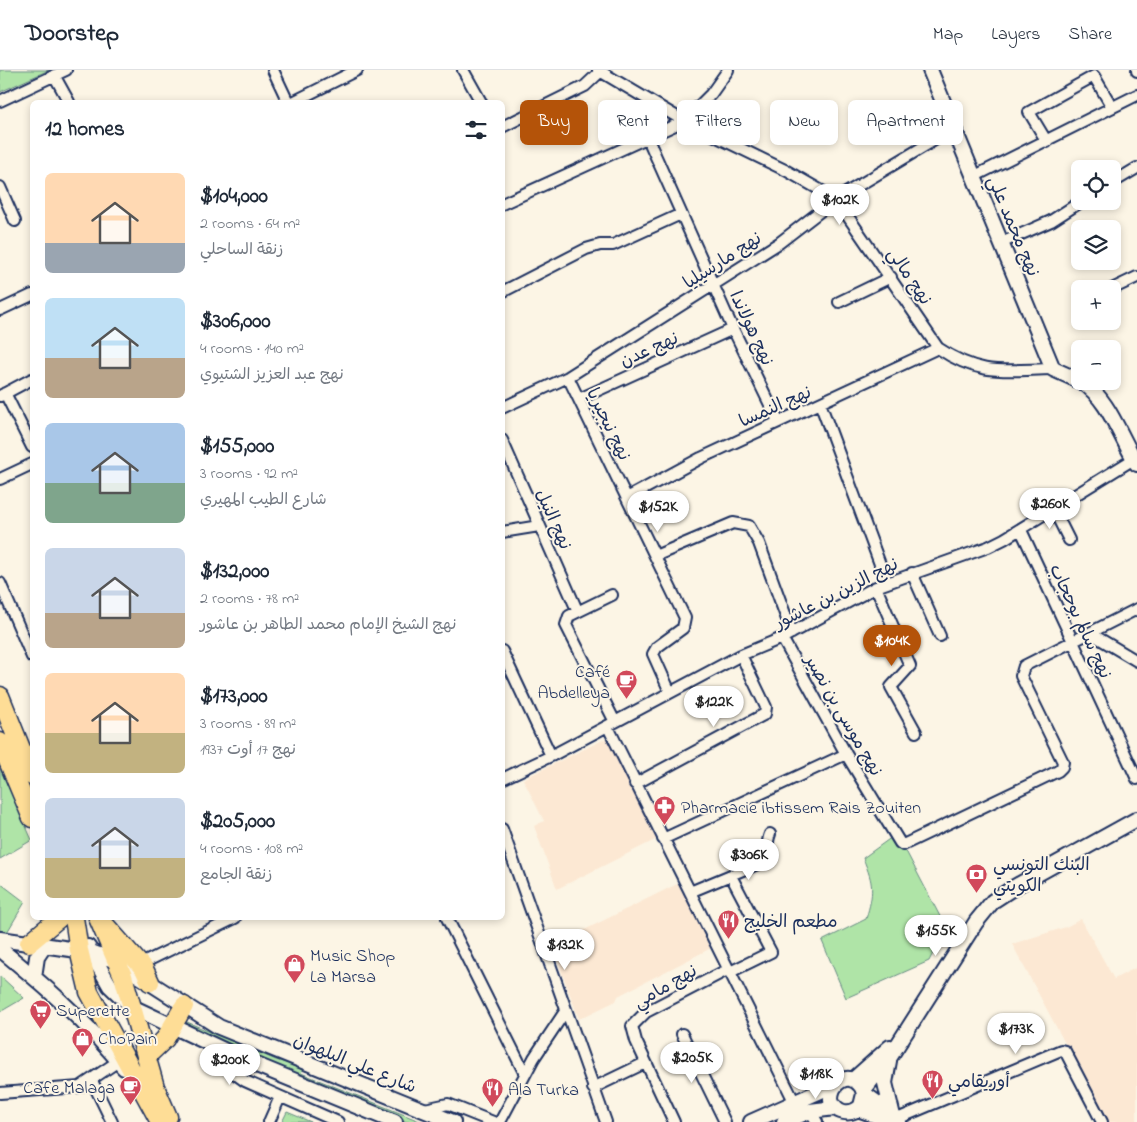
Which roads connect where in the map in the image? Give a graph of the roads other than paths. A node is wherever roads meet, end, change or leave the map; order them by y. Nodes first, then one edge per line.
1 (66, 70) edge
2 (273, 70) edge
3 (357, 70) edge
4 (463, 70) edge
5 (600, 70) edge
6 (728, 70) edge
7 (930, 70) edge
8 (54, 75) junction
9 (1137, 95) edge
10 (68, 100) edge
11 (293, 100) edge
12 (298, 100) edge
13 (480, 100) edge
14 (705, 100) edge
15 (942, 100) edge
16 (0, 101) edge
17 (1112, 107) junction
18 (677, 117) edge
19 (505, 126) edge
20 (1047, 142) junction
21 (635, 145) edge
22 (651, 145) edge
23 (734, 145) edge
24 (925, 145) edge
25 (960, 145) edge
26 (1137, 168) edge
27 (973, 177) junction
28 (1121, 178) edge
29 (0, 187) edge
30 (836, 199) junction
31 (505, 203) edge
32 (1071, 208) edge
33 (681, 214) junction
34 (15, 221) dead end
35 (1001, 243) junction
36 (891, 277) junction
37 (1137, 277) edge
38 (714, 285) junction
39 (1121, 285) edge
40 (505, 290) edge
41 (30, 295) edge
42 (839, 302) dead end
43 (0, 310) edge
44 (733, 329) junction
45 (938, 348) junction
46 (1053, 369) junction
47 (568, 376) junction
48 (1071, 377) edge
49 (30, 380) edge
50 (1091, 390) edge
51 (3, 395) edge
52 (579, 398) junction
53 (820, 403) junction
54 (505, 407) edge
55 (778, 421) junction
56 (30, 443) edge
57 (505, 447) edge
58 (1136, 460) edge
59 (30, 465) edge
60 (0, 479) edge
61 (627, 498) junction
62 (1054, 510) junction
63 (539, 526) junction
64 (1021, 530) junction
65 (505, 532) edge
66 (1069, 540) dead end
67 (655, 556) junction
68 (912, 573) junction
69 (0, 583) edge
70 (887, 583) junction
71 (876, 587) junction
72 (612, 595) dead end
73 (1137, 609) edge
74 (578, 610) junction
75 (792, 633) junction
76 (1090, 633) junction
77 (940, 636) dead end
78 (782, 638) junction
79 (1073, 641) junction
80 (30, 652) edge
81 (741, 655) junction
82 (505, 657) edge
83 (1137, 661) edge
84 (670, 692) junction
85 (0, 696) edge
86 (611, 725) junction
87 (916, 732) dead end
88 (0, 742) edge
89 (846, 754) junction
90 (552, 756) junction
91 (30, 771) edge
92 (505, 778) edge
93 (1137, 779) edge
94 (635, 784) junction
95 (30, 813) edge
96 (1137, 819) edge
97 (770, 834) dead end
98 (505, 837) edge
99 (663, 839) junction
100 (731, 876) junction
101 (690, 892) junction
102 (68, 920) edge
103 (70, 920) edge
104 (99, 920) edge
105 (100, 920) edge
106 (231, 920) edge
107 (448, 920) edge
108 (0, 938) edge
109 (37, 944) junction
110 (0, 950) edge
111 (85, 951) junction
112 (116, 961) junction
113 (140, 965) junction
114 (730, 970) junction
115 (34, 977) junction
116 (150, 982) junction
117 (184, 1006) junction
118 (132, 1007) junction
119 (566, 1010) junction
120 (174, 1027) junction
121 (907, 1031) junction
122 (682, 1034) dead end
123 (206, 1043) junction
124 (146, 1056) junction
125 (890, 1056) junction
126 (122, 1060) junction
127 (645, 1063) junction
128 (525, 1074) junction
129 (853, 1080) junction
130 (92, 1081) junction
131 (836, 1084) junction
132 (593, 1088) junction
133 (864, 1092) junction
134 (0, 1093) edge
135 (280, 1098) junction
136 (795, 1103) junction
137 (835, 1108) junction
138 (858, 1109) junction
139 (420, 1110) junction
140 (813, 1117) edge
141 (896, 1120) edge
142 (112, 1122) edge
143 (160, 1122) edge
144 (170, 1122) edge
145 (269, 1122) edge
146 (338, 1122) edge
147 (395, 1122) edge
148 (453, 1122) edge
149 (493, 1122) edge
150 (500, 1122) edge
151 (606, 1122) edge
152 (674, 1122) edge
153 (725, 1122) edge
154 (751, 1122) edge
155 (784, 1122) edge
156 (1102, 1122) edge

1 - 8 street
2 - 11 street
3 - 12 street
4 - 13 street
5 - 18 street, نهج مالي
5 - 19 street
6 - 14 street
7 - 15 main road, نهج محمد علي
8 - 10 street
8 - 16 street
9 - 17 street
17 - 20 street
17 - 20 street
20 - 27 street
21 - 31 street
22 - 33 street, نهج هولاندا
23 - 30 street, نهج مالي
24 - 30 street, نهج مارسيليا
25 - 27 main road, نهج محمد علي
26 - 28 street
27 - 35 main road, نهج محمد علي
29 - 34 street
30 - 36 street, نهج مالي
30 - 38 street, نهج مارسيليا
32 - 35 street
33 - 38 street, نهج هولاندا
33 - 40 street
35 - 46 main road, نهج محمد علي
36 - 42 street
36 - 45 street, نهج مالي
37 - 39 street
38 - 44 street, نهج هولاندا
38 - 47 street, نهج مارسيليا
41 - 43 street
44 - 52 street, نهج عدن
44 - 55 street, نهج هولاندا
45 - 46 street, نهج مالي
45 - 53 street, نهج النمسا
46 - 48 main road
47 - 52 street, نهج نيجيريا
47 - 54 street, نهج مارسيليا
49 - 51 street
50 - 58 main road
51 - 56 street
52 - 61 street, نهج نيجيريا
53 - 55 street, نهج النمسا
53 - 70 street
55 - 61 street, نهج النمسا
57 - 63 street, نهج النيل
58 - 62 street, نهج الزين بن عاشور
59 - 60 street
61 - 67 street, نهج نيجيريا
62 - 64 street, نهج الزين بن عاشور
62 - 66 street
63 - 65 street
63 - 74 street, نهج النيل
64 - 68 street, نهج الزين بن عاشور
64 - 79 street, نهج سالم بوحجاب
67 - 75 street
67 - 84 street, نهج نيجيريا
68 - 70 street, نهج الزين بن عاشور
68 - 77 street
69 - 80 street
70 - 71 street, نهج الزين بن عاشور
71 - 75 street, نهج الزين بن عاشور
71 - 87 street
72 - 74 street
73 - 76 street
74 - 86 street
75 - 78 street, نهج الزين بن عاشور
76 - 79 street
76 - 83 street
78 - 81 street, نهج الزين بن عاشور
78 - 89 street, نهج موسى بن نصير
79 - 89 street, نهج موسى بن نصير
79 - 93 street, نهج سالم بوحجاب
81 - 84 street, نهج الزين بن عاشور
81 - 94 street
82 - 90 street
84 - 86 street, نهج الزين بن عاشور
85 - 91 highway
86 - 90 street, نهج الزين بن عاشور
86 - 94 street
88 - 95 highway
89 - 99 street
90 - 92 street, نهج الزين بن عاشور
94 - 99 street
96 - 121 main road
97 - 100 street
98 - 119 street
99 - 101 street
100 - 101 street
100 - 114 street
101 - 114 street
102 - 109 highway
103 - 111 highway
104 - 112 highway
105 - 113 highway
106 - 113 street
107 - 128 street
108 - 109 main road, شارع علي البلهوان
109 - 111 main road, شارع علي البلهوان
109 - 115 main road
110 - 115 main road
111 - 112 main road, شارع علي البلهوان
111 - 118 main road
111 - 126 highway
112 - 116 main road, شارع علي البلهوان
112 - 118 highway
113 - 116 highway
114 - 127 street, نهج مامي
114 - 136 street
115 - 126 main road
116 - 117 main road, شارع علي البلهوان
117 - 120 highway
117 - 139 main road, شارع علي البلهوان
118 - 120 main road
118 - 124 highway
119 - 128 street
119 - 132 street
120 - 123 main road
120 - 124 highway
121 - 125 main road
121 - 129 main road
122 - 153 street
123 - 135 street
123 - 147 main road
124 - 144 highway
125 - 133 main road
125 - 141 main road
126 - 130 street
126 - 143 highway
127 - 132 street
127 - 152 street, نهج مامي
128 - 150 street
129 - 131 main road
129 - 133 main road
130 - 134 street
130 - 142 street
131 - 136 main road
131 - 137 main road
132 - 151 street
133 - 138 main road
133 - 141 main road
135 - 145 street
135 - 146 street
136 - 154 main road
137 - 138 main road
137 - 140 main road
138 - 141 main road
139 - 148 main road, شارع علي البلهوان
139 - 149 street
140 - 155 main road
141 - 156 street

